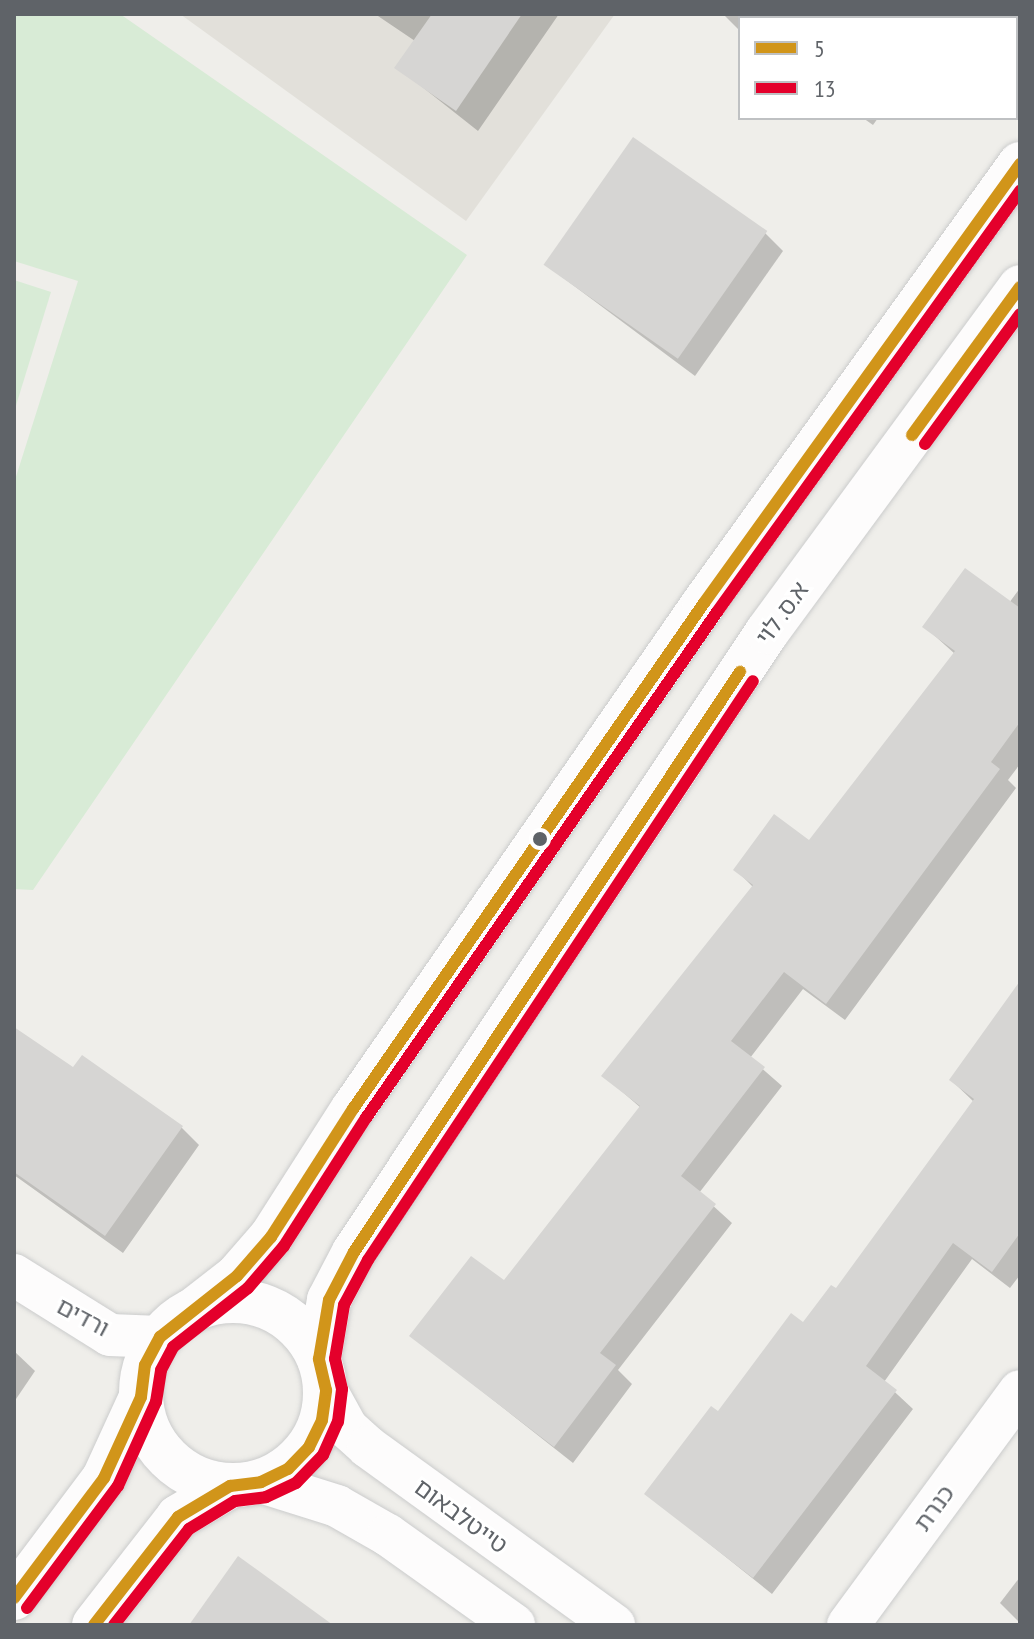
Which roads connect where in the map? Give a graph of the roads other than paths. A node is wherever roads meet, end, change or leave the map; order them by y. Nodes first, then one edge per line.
1 (1020, 164) edge
2 (1020, 287) edge
3 (14, 1275) edge
4 (176, 1324) junction
5 (322, 1374) junction
6 (1020, 1391) edge
7 (141, 1397) junction
8 (246, 1484) junction
9 (14, 1598) edge
10 (94, 1625) edge
11 (514, 1625) edge
12 (614, 1625) edge
13 (848, 1625) edge

1 - 4 main road
2 - 5 main road, א.ס. לוי
3 - 4 street, ורדים
4 - 5 main road
4 - 7 main road
5 - 8 main road
5 - 12 street, טייטלבאום
6 - 13 street, כנרת
7 - 8 main road
7 - 9 main road
8 - 10 main road
8 - 11 street

